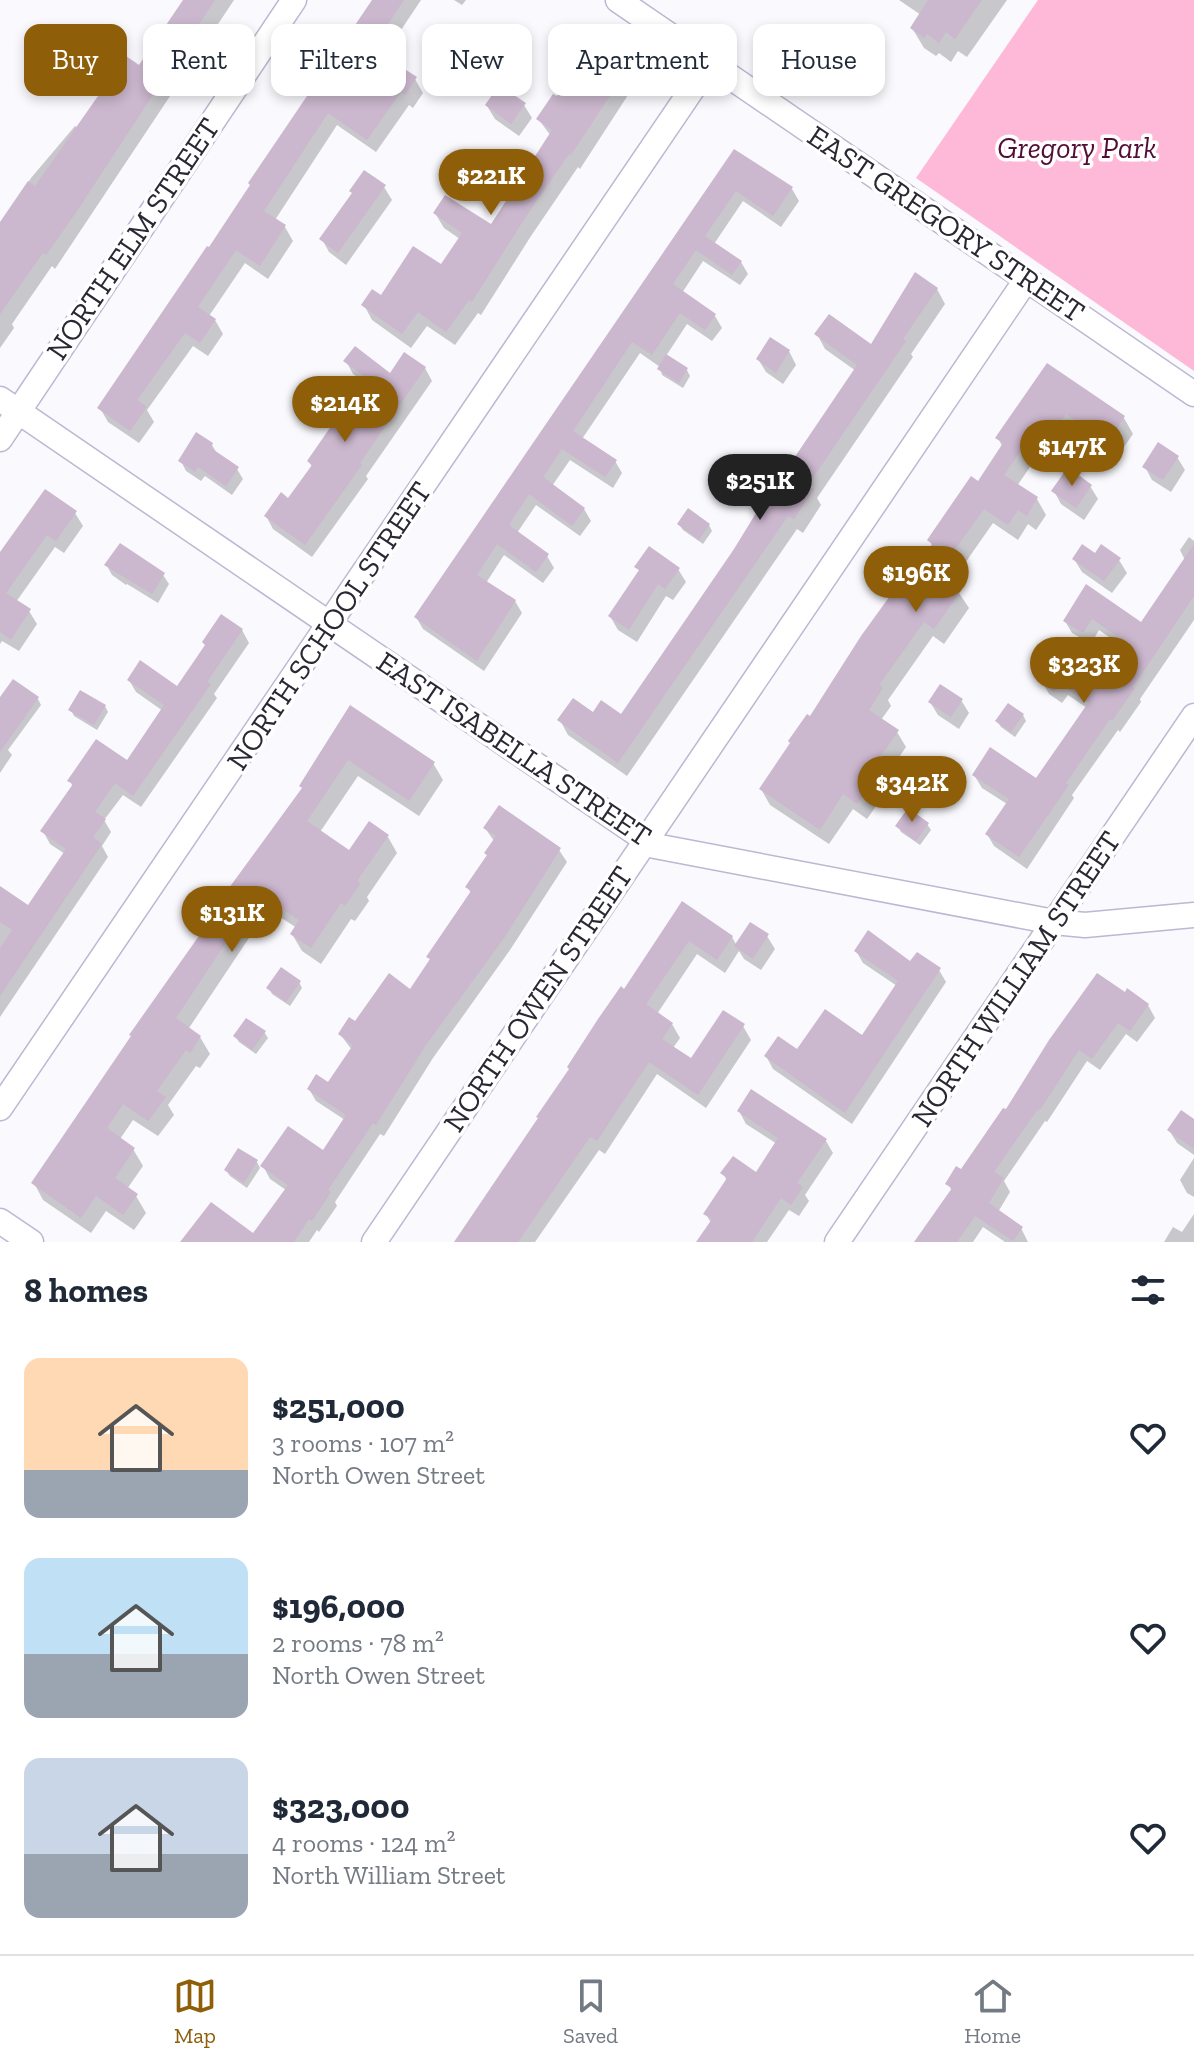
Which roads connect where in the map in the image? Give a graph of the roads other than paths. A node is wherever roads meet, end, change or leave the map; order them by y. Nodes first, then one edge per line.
1 (294, 0) edge
2 (618, 0) edge
3 (653, 24) edge
4 (737, 82) edge
5 (688, 96) edge
6 (1026, 280) junction
7 (1194, 394) edge
8 (9, 405) edge
9 (0, 439) edge
10 (331, 624) junction
11 (1194, 716) edge
12 (645, 841) junction
13 (1194, 915) edge
14 (1054, 922) junction
15 (0, 1108) edge
16 (0, 1221) edge
17 (31, 1242) edge
18 (374, 1242) edge
19 (837, 1242) edge

1 - 8 street, NORTH ELM STREET
2 - 3 street, EAST GREGORY STREET
4 - 6 street, EAST GREGORY STREET
5 - 10 street, NORTH SCHOOL STREET
6 - 7 street, EAST GREGORY STREET
6 - 12 street, NORTH OWEN STREET
8 - 9 street, NORTH ELM STREET
8 - 10 street, EAST ISABELLA STREET
10 - 12 street, EAST ISABELLA STREET
10 - 15 street, NORTH SCHOOL STREET
11 - 14 street, NORTH WILLIAM STREET
12 - 14 street, EAST ISABELLA STREET
12 - 18 street, NORTH OWEN STREET
13 - 14 street, EAST ISABELLA STREET
14 - 19 street, NORTH WILLIAM STREET
16 - 17 street

